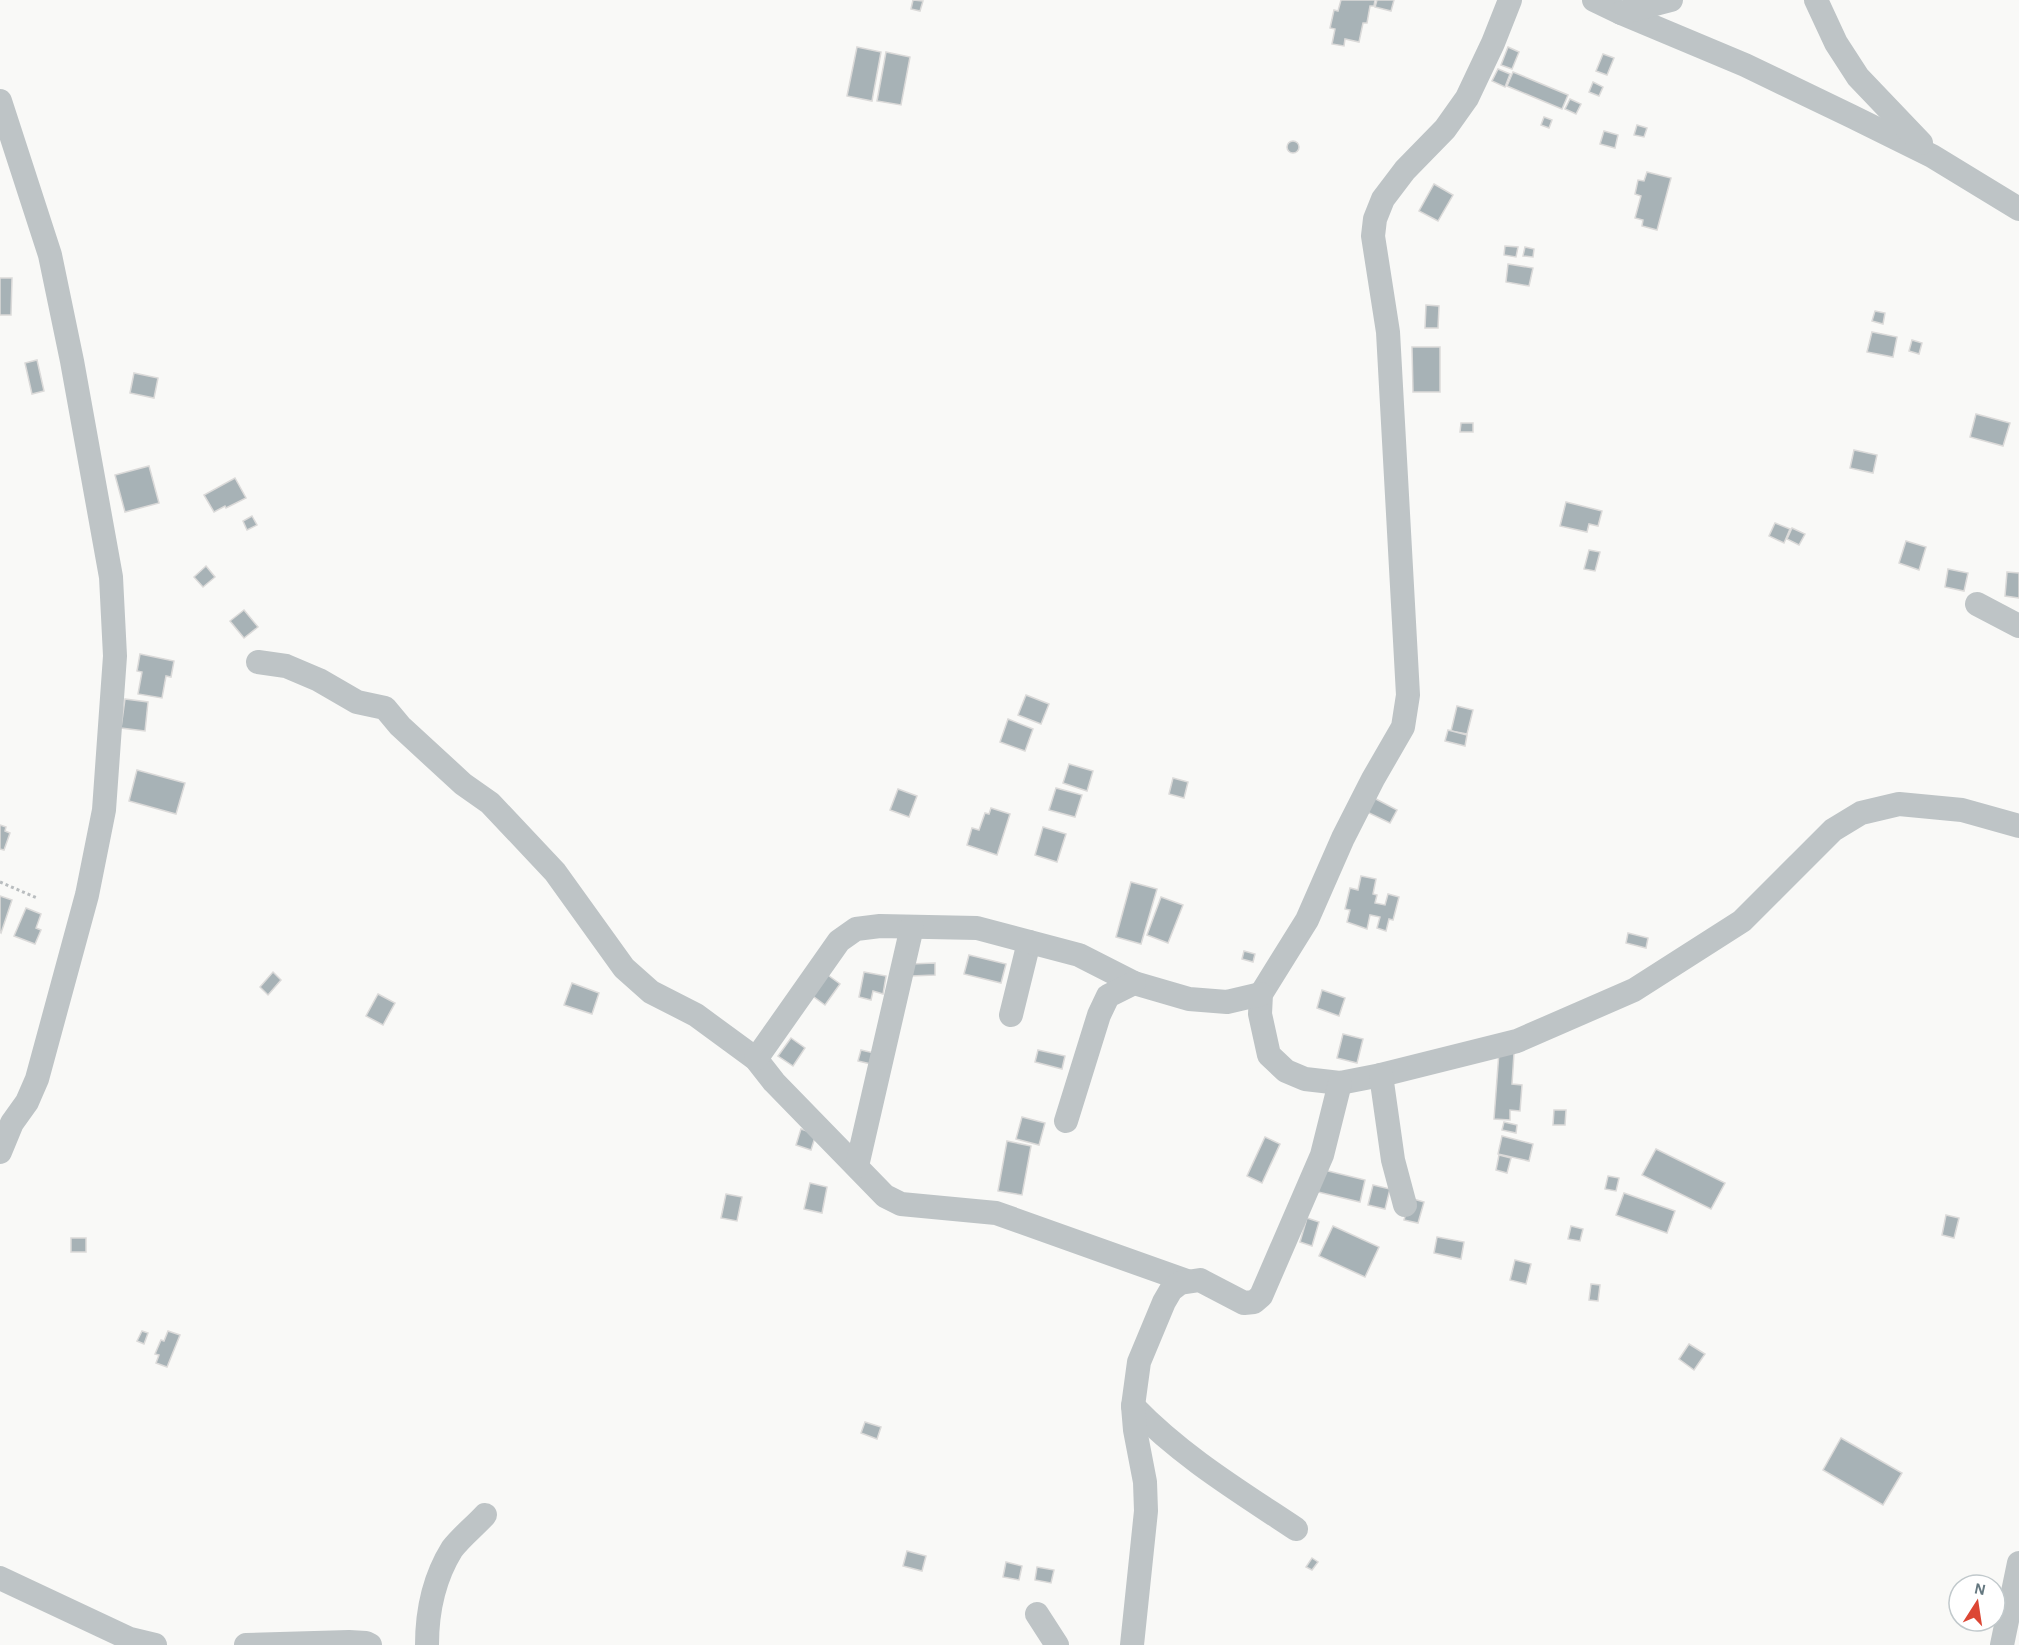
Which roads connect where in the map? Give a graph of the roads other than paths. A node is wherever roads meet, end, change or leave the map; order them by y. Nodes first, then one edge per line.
1 (1510, 0) edge
2 (1594, 0) edge
3 (1671, 0) edge
4 (1816, 0) edge
5 (1621, 14) junction
6 (0, 101) edge
7 (1932, 156) junction
8 (2019, 208) edge
9 (1977, 604) dead end
10 (2019, 626) edge
11 (258, 662) dead end
12 (2019, 826) edge
13 (912, 927) junction
14 (1029, 942) junction
15 (1134, 983) junction
16 (1261, 994) junction
17 (1227, 1002) junction
18 (1011, 1015) dead end
19 (1263, 1035) junction
20 (756, 1059) junction
21 (1381, 1075) junction
22 (1340, 1083) junction
23 (1066, 1121) dead end
24 (6, 1128) edge
25 (0, 1152) edge
26 (857, 1166) junction
27 (1405, 1205) dead end
28 (1187, 1281) junction
29 (1133, 1406) junction
30 (486, 1515) dead end
31 (1296, 1529) dead end
32 (2019, 1563) edge
33 (0, 1578) edge
34 (1037, 1614) dead end
35 (154, 1645) edge
36 (246, 1645) edge
37 (370, 1645) edge
38 (427, 1645) edge
39 (1057, 1645) edge
40 (1132, 1645) edge
41 (2002, 1645) edge

1 - 16 street
2 - 5 street
3 - 5 street
4 - 7 street
5 - 7 street
6 - 24 street
7 - 8 street
9 - 10 street
11 - 20 street
12 - 21 street
13 - 14 street
13 - 20 street
13 - 26 street
14 - 15 street
14 - 18 street
15 - 17 street
15 - 23 street
16 - 17 street
16 - 19 street
17 - 19 street
19 - 22 street
20 - 26 street
21 - 22 street
21 - 27 street
22 - 28 street
24 - 25 street
26 - 28 street
28 - 29 street
29 - 31 street
29 - 40 street
30 - 38 street
32 - 41 street
33 - 35 street
34 - 39 street
36 - 37 street

